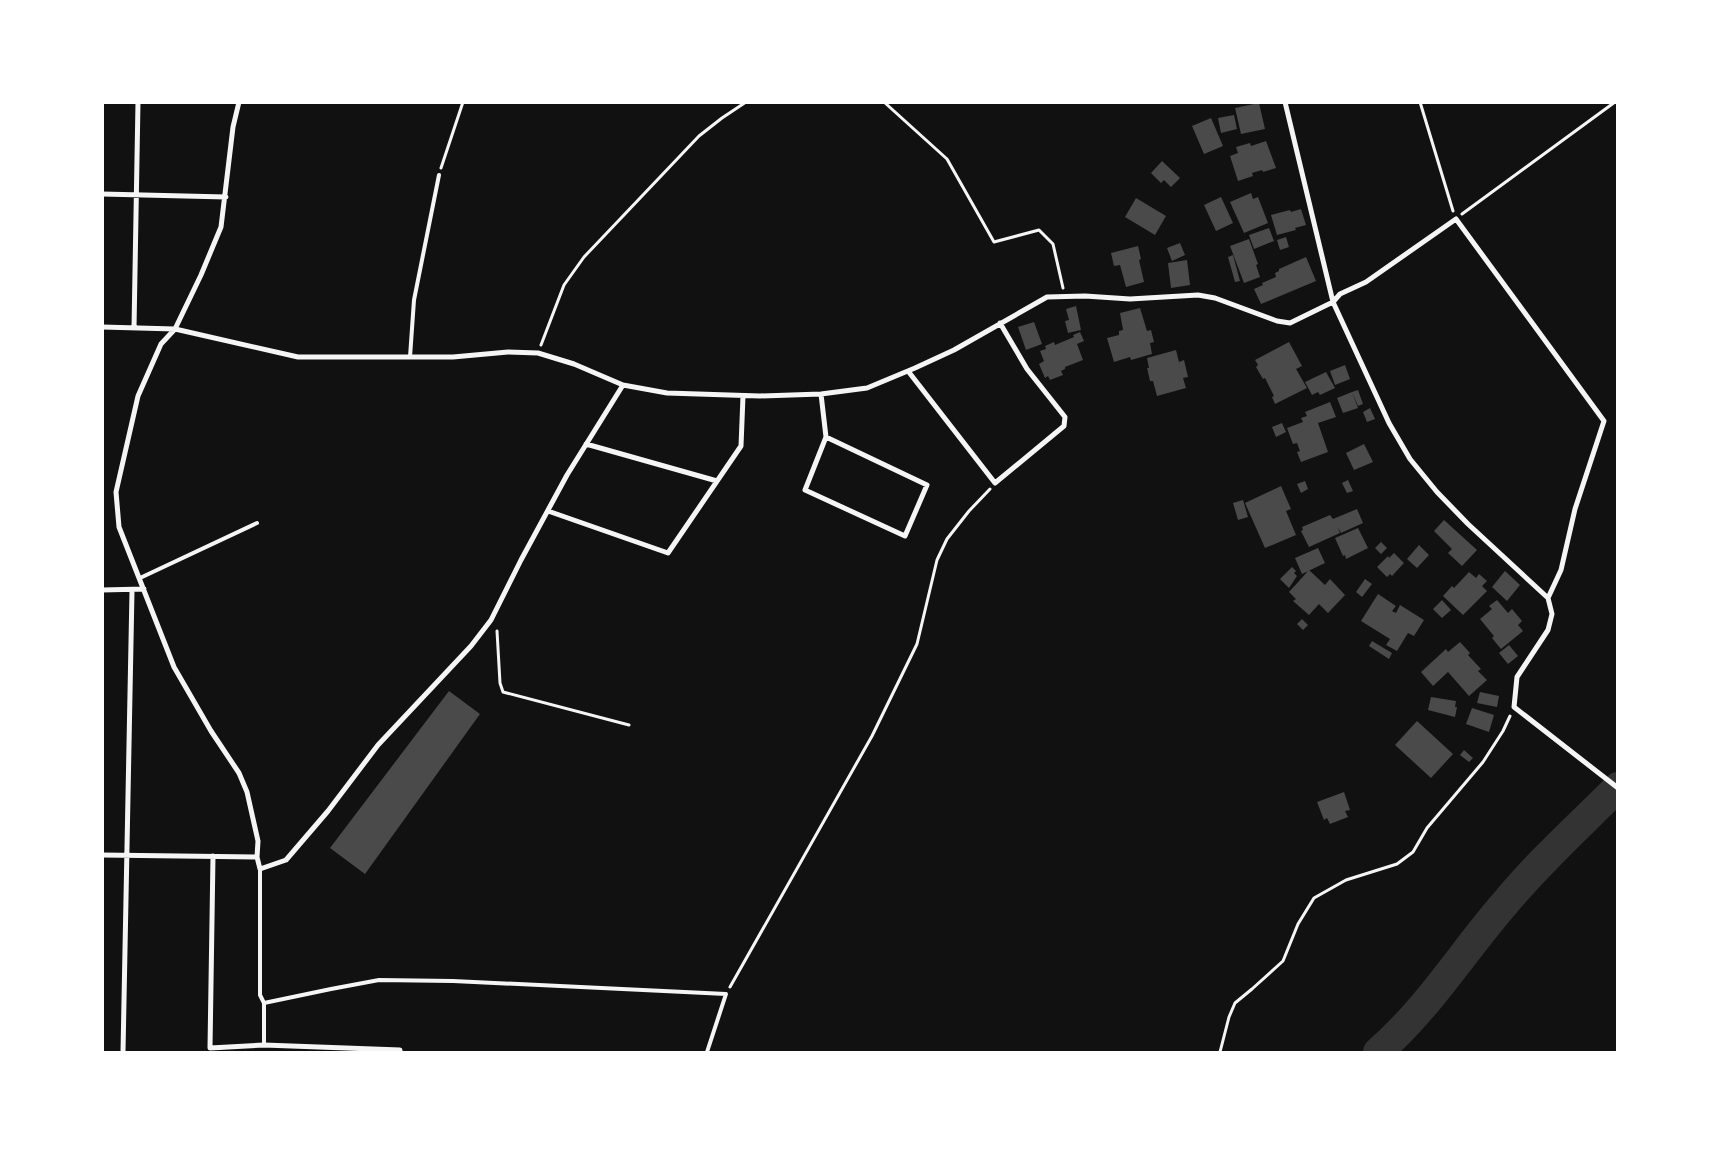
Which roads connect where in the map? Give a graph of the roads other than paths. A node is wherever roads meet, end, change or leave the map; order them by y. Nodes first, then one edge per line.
1 (138, 102) edge
2 (239, 102) edge
3 (1285, 102) edge
4 (438, 175) road end
5 (102, 194) edge
6 (137, 195) junction
7 (226, 196) junction
8 (1333, 302) junction
9 (1000, 323) junction
10 (102, 327) edge
11 (134, 328) junction
12 (174, 329) junction
13 (410, 357) junction
14 (908, 371) junction
15 (624, 385) junction
16 (821, 394) junction
17 (743, 396) junction
18 (826, 437) junction
19 (586, 444) junction
20 (717, 481) junction
21 (548, 511) junction
22 (257, 523) dead end
23 (140, 578) junction
24 (144, 589) junction
25 (102, 590) edge
26 (132, 590) junction
27 (1548, 598) junction
28 (1618, 788) edge
29 (102, 855) edge
30 (128, 856) junction
31 (213, 856) junction
32 (256, 857) junction
33 (260, 869) junction
34 (264, 1003) junction
35 (264, 1045) junction
36 (210, 1050) edge
37 (123, 1052) edge
38 (400, 1052) edge
39 (707, 1052) edge

1 - 6 street
2 - 7 street
3 - 8 street
4 - 13 lane
5 - 6 street
6 - 7 street
6 - 11 street
7 - 12 street
8 - 9 street
8 - 27 street
8 - 27 street
9 - 14 street
9 - 14 street
10 - 11 street
11 - 12 street
12 - 13 street
12 - 23 street
13 - 15 street
14 - 16 street
15 - 17 street
15 - 19 street
16 - 17 street
16 - 18 street
17 - 20 street
18 - 18 street
19 - 20 street
19 - 21 street
20 - 21 street
21 - 33 street
22 - 23 lane
23 - 24 street
24 - 26 street
24 - 32 street
25 - 26 street
26 - 30 street
27 - 28 street
29 - 30 street
30 - 31 street
30 - 37 street
31 - 32 street
31 - 36 street
32 - 33 street
33 - 34 lane
34 - 35 lane
34 - 39 lane
35 - 36 street
35 - 38 street

